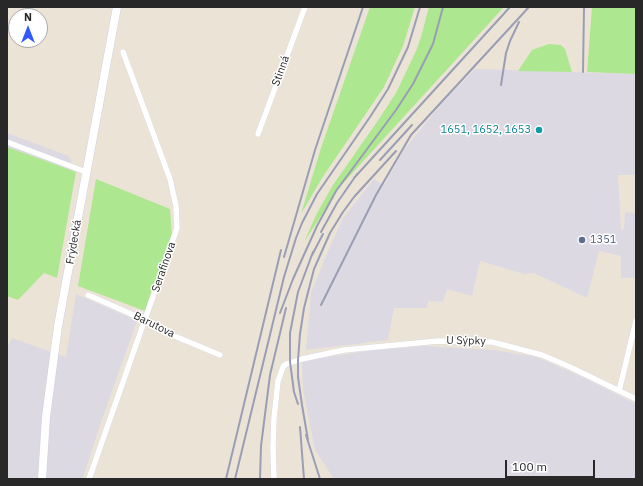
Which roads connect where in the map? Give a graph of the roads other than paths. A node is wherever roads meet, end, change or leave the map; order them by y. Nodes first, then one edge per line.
1 (117, 7) edge
2 (305, 7) edge
3 (123, 52) dead end
4 (258, 134) dead end
5 (7, 142) edge
6 (86, 172) junction
7 (88, 295) dead end
8 (145, 320) junction
9 (636, 321) edge
10 (220, 355) dead end
11 (619, 391) junction
12 (636, 399) edge
13 (42, 479) edge
14 (89, 479) edge
15 (274, 479) edge

1 - 6 main road, Frýdecká
2 - 4 street, Stinná
3 - 8 street, Serafinova
5 - 6 street
6 - 13 main road, Frýdecká
7 - 8 street, Barutova
8 - 10 street, Barutova
8 - 14 street, Serafinova
9 - 11 street
11 - 12 street, U Sýpky
11 - 15 street, U Sýpky

